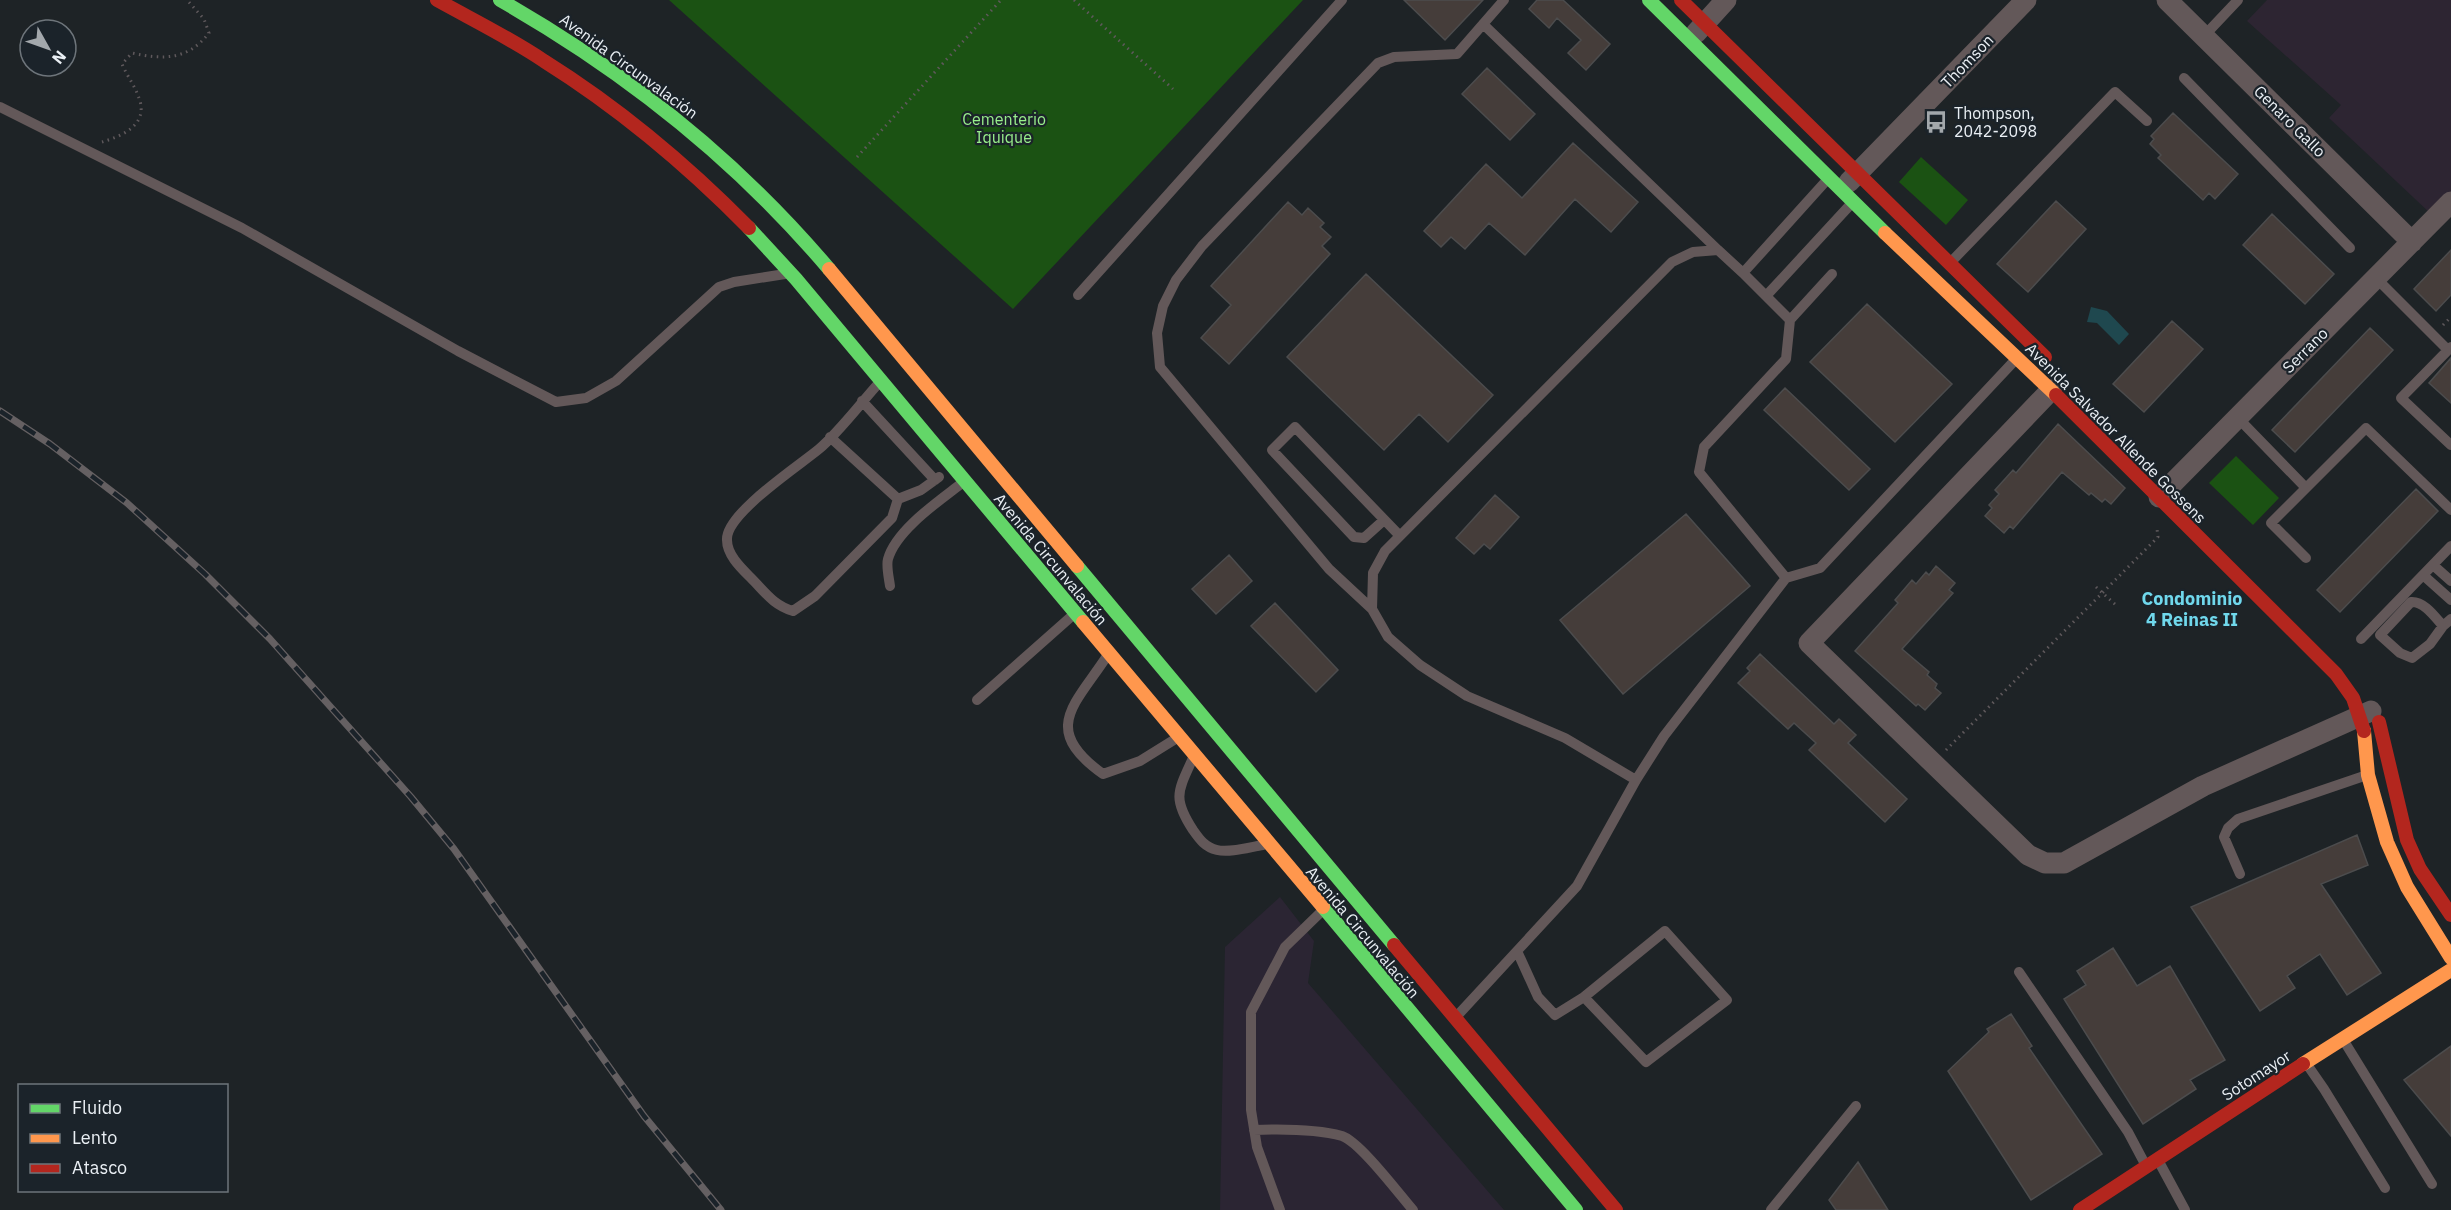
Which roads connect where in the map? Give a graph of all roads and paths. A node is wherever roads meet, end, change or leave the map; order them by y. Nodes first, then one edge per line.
1 (187, 0) edge
2 (437, 0) edge
3 (500, 0) edge
4 (1001, 0) edge
5 (1074, 0) edge
6 (1342, 0) edge
7 (1504, 0) edge
8 (1649, 0) edge
9 (1680, 0) edge
10 (1726, 0) edge
11 (2026, 0) edge
12 (2168, 0) edge
13 (2238, 0) edge
14 (1483, 24) junction
15 (1704, 24) junction
16 (2204, 36) junction
17 (1689, 41) junction
18 (2184, 78) dead end
19 (1173, 88) dead end
20 (0, 107) edge
21 (2147, 121) dead end
22 (94, 145) dead end
23 (857, 156) dead end
24 (1858, 173) junction
25 (1841, 190) junction
26 (2451, 202) edge
27 (2412, 242) junction
28 (2350, 248) dead end
29 (1718, 250) junction
30 (1950, 263) junction
31 (791, 273) junction
32 (1743, 273) junction
33 (1832, 274) dead end
34 (2376, 278) junction
35 (1078, 295) dead end
36 (1766, 296) junction
37 (1790, 320) junction
38 (2449, 348) edge
39 (2017, 358) junction
40 (2058, 369) dead end
41 (880, 381) junction
42 (2051, 390) junction
43 (862, 401) junction
44 (2238, 418) junction
45 (830, 437) junction
46 (2451, 445) edge
47 (953, 467) junction
48 (935, 480) junction
49 (965, 481) junction
50 (2306, 488) junction
51 (2169, 490) junction
52 (898, 499) junction
53 (2451, 510) edge
54 (1384, 520) junction
55 (1400, 536) junction
56 (2451, 546) edge
57 (2306, 558) dead end
58 (2433, 565) junction
59 (2423, 575) junction
60 (1786, 578) junction
61 (2451, 581) edge
62 (890, 586) dead end
63 (2096, 587) dead end
64 (2103, 594) junction
65 (2451, 600) edge
66 (2117, 606) dead end
67 (1372, 609) junction
68 (1075, 613) junction
69 (2447, 622) edge
70 (2361, 639) dead end
71 (1109, 653) junction
72 (977, 700) dead end
73 (2368, 706) junction
74 (1179, 737) junction
75 (1194, 755) junction
76 (1932, 764) junction
77 (2367, 775) junction
78 (1636, 780) junction
79 (1268, 844) junction
80 (2240, 874) dead end
81 (1323, 910) junction
82 (2451, 915) edge
83 (1517, 951) junction
84 (2451, 958) edge
85 (2451, 970) edge
86 (2019, 972) dead end
87 (1584, 997) junction
88 (1456, 1017) junction
89 (2343, 1038) junction
90 (2306, 1063) junction
91 (1856, 1106) dead end
92 (1254, 1130) junction
93 (2152, 1163) junction
94 (2432, 1184) dead end
95 (2385, 1188) dead end
96 (1280, 1210) edge
97 (1413, 1210) edge
98 (1575, 1210) edge
99 (1616, 1210) edge
100 (1771, 1210) edge
101 (2080, 1210) edge
102 (2185, 1210) edge

1 - 22 path
2 - 31 main road, Avenida Circunvalación
3 - 88 main road, Avenida Circunvalación
4 - 23 path
5 - 19 path
6 - 35 lane
7 - 14 lane
8 - 17 main road, Avenida Salvador Allende Gossens
9 - 15 main road, Avenida Salvador Allende Gossens
10 - 15 street
11 - 24 street, Thomson
12 - 16 street, Genaro Gallo
13 - 16 lane
14 - 29 lane
14 - 67 lane
15 - 17 street
15 - 24 main road, Avenida Salvador Allende Gossens
16 - 27 street, Genaro Gallo
17 - 25 main road, Avenida Salvador Allende Gossens
18 - 28 lane
20 - 31 lane
21 - 30 lane
24 - 25 street, Thomson
24 - 30 main road, Avenida Salvador Allende Gossens
25 - 32 lane
25 - 36 lane
25 - 39 main road, Avenida Salvador Allende Gossens
26 - 27 street, Serrano
27 - 34 street, Serrano
29 - 32 lane
29 - 55 lane
30 - 40 main road, Avenida Salvador Allende Gossens
31 - 41 main road, Avenida Circunvalación
32 - 36 lane
33 - 37 lane
34 - 38 lane
34 - 44 street, Serrano
36 - 37 lane
37 - 60 lane
38 - 46 lane
39 - 42 main road, Avenida Salvador Allende Gossens
39 - 60 lane
41 - 43 lane
41 - 47 main road, Avenida Circunvalación
42 - 51 main road, Avenida Salvador Allende Gossens
42 - 76 street
43 - 45 lane
43 - 48 lane
44 - 50 lane
44 - 51 street, Serrano
45 - 52 lane
45 - 52 lane
47 - 48 lane
47 - 49 main road, Avenida Circunvalación
48 - 52 lane
49 - 62 lane
49 - 68 main road, Avenida Circunvalación
50 - 53 lane
50 - 57 lane
51 - 64 path
51 - 73 main road, Avenida Salvador Allende Gossens
54 - 54 lane
54 - 55 lane
55 - 67 lane
56 - 58 lane
58 - 59 lane
58 - 61 lane
59 - 65 lane
59 - 70 lane
60 - 78 lane
63 - 64 path
64 - 66 path
64 - 76 path
67 - 78 lane
68 - 71 main road, Avenida Circunvalación
68 - 72 lane
69 - 69 lane
71 - 74 main road, Avenida Circunvalación
71 - 74 lane
73 - 76 street
73 - 77 main road, Avenida Salvador Allende Gossens
73 - 82 main road, Avenida Salvador Allende Gossens
74 - 75 main road, Avenida Circunvalación
75 - 79 main road, Avenida Circunvalación
75 - 79 lane
77 - 80 lane
77 - 84 main road, Avenida Salvador Allende Gossens
78 - 83 lane
79 - 81 main road, Avenida Circunvalación
81 - 92 lane
81 - 98 main road, Avenida Circunvalación
83 - 87 lane
83 - 88 lane
85 - 89 main road, Sotomayor
86 - 93 lane
87 - 87 lane
88 - 99 main road, Avenida Circunvalación
89 - 90 main road, Sotomayor
89 - 94 lane
90 - 93 main road, Sotomayor
90 - 95 lane
91 - 100 lane
92 - 96 lane
92 - 97 lane
93 - 101 main road, Sotomayor
93 - 102 lane

